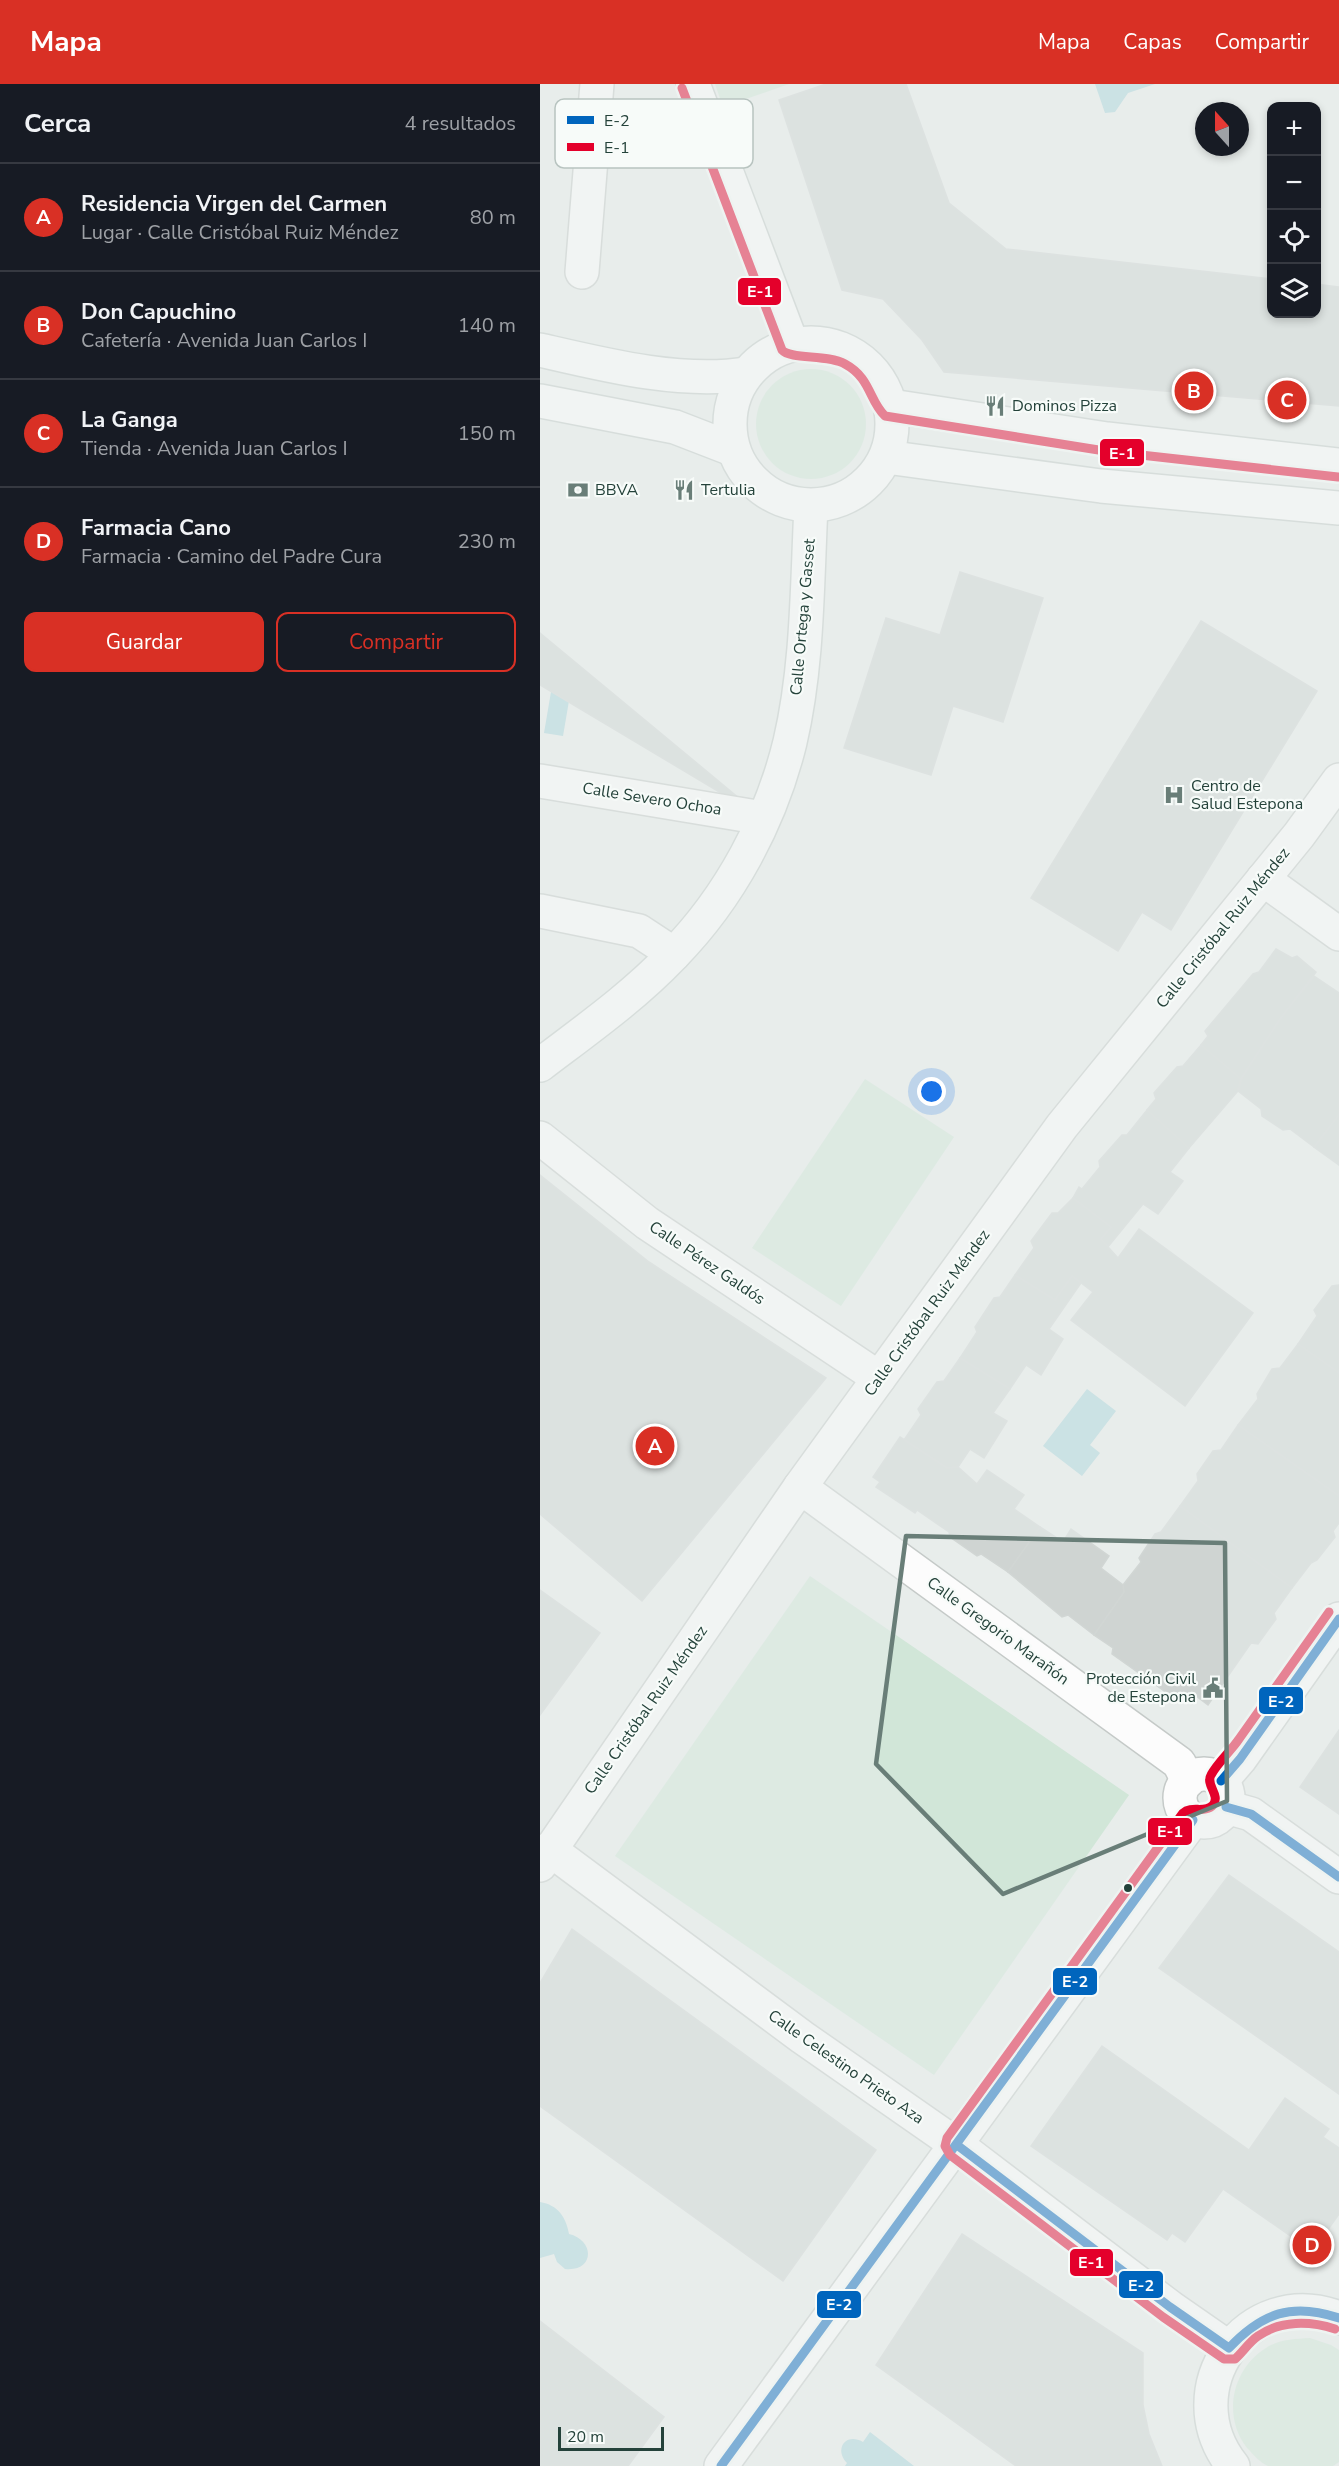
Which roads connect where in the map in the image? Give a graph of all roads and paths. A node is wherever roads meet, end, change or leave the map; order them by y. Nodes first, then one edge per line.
1 (597, 84) edge
2 (693, 84) edge
3 (596, 99) edge
4 (699, 99) edge
5 (590, 168) edge
6 (725, 168) edge
7 (582, 272) dead end
8 (792, 344) junction
9 (540, 350) edge
10 (746, 374) junction
11 (540, 401) edge
12 (891, 406) junction
13 (732, 449) junction
14 (886, 457) junction
15 (1339, 465) edge
16 (811, 506) junction
17 (1339, 508) edge
18 (1339, 780) edge
19 (540, 781) edge
20 (763, 818) junction
21 (1263, 879) junction
22 (540, 911) edge
23 (1339, 934) edge
24 (674, 954) junction
25 (540, 1065) edge
26 (540, 1138) edge
27 (879, 1378) junction
28 (800, 1487) junction
29 (1339, 1619) edge
30 (1188, 1781) junction
31 (1224, 1794) junction
32 (1193, 1820) junction
33 (545, 1857) edge
34 (1339, 1877) edge
35 (957, 2145) junction
36 (1335, 2310) edge
37 (1229, 2348) junction
38 (1224, 2462) edge
39 (721, 2466) edge

1 - 3 street
2 - 4 street
5 - 7 street
6 - 8 street
8 - 10 street
8 - 12 street
9 - 10 street
10 - 13 street
11 - 13 street
12 - 14 street
12 - 15 street
13 - 16 street
14 - 16 street
14 - 17 street
16 - 20 street, Calle Ortega y Gasset
18 - 21 street, Calle Cristóbal Ruiz Méndez
19 - 20 street, Calle Severo Ochoa
20 - 24 street, Calle Ortega y Gasset
21 - 23 street
21 - 27 street, Calle Cristóbal Ruiz Méndez
22 - 24 street
24 - 25 street, Calle Ortega y Gasset
26 - 27 street, Calle Pérez Galdós
27 - 28 street, Calle Cristóbal Ruiz Méndez
28 - 30 street, Calle Gregorio Marañón
28 - 33 street, Calle Cristóbal Ruiz Méndez
29 - 31 street
30 - 31 street
30 - 32 street
31 - 32 street
31 - 34 street
32 - 35 street
33 - 35 street, Calle Celestino Prieto Aza
35 - 37 street, Calle Celestino Prieto Aza
35 - 39 street
36 - 37 street
37 - 38 street

